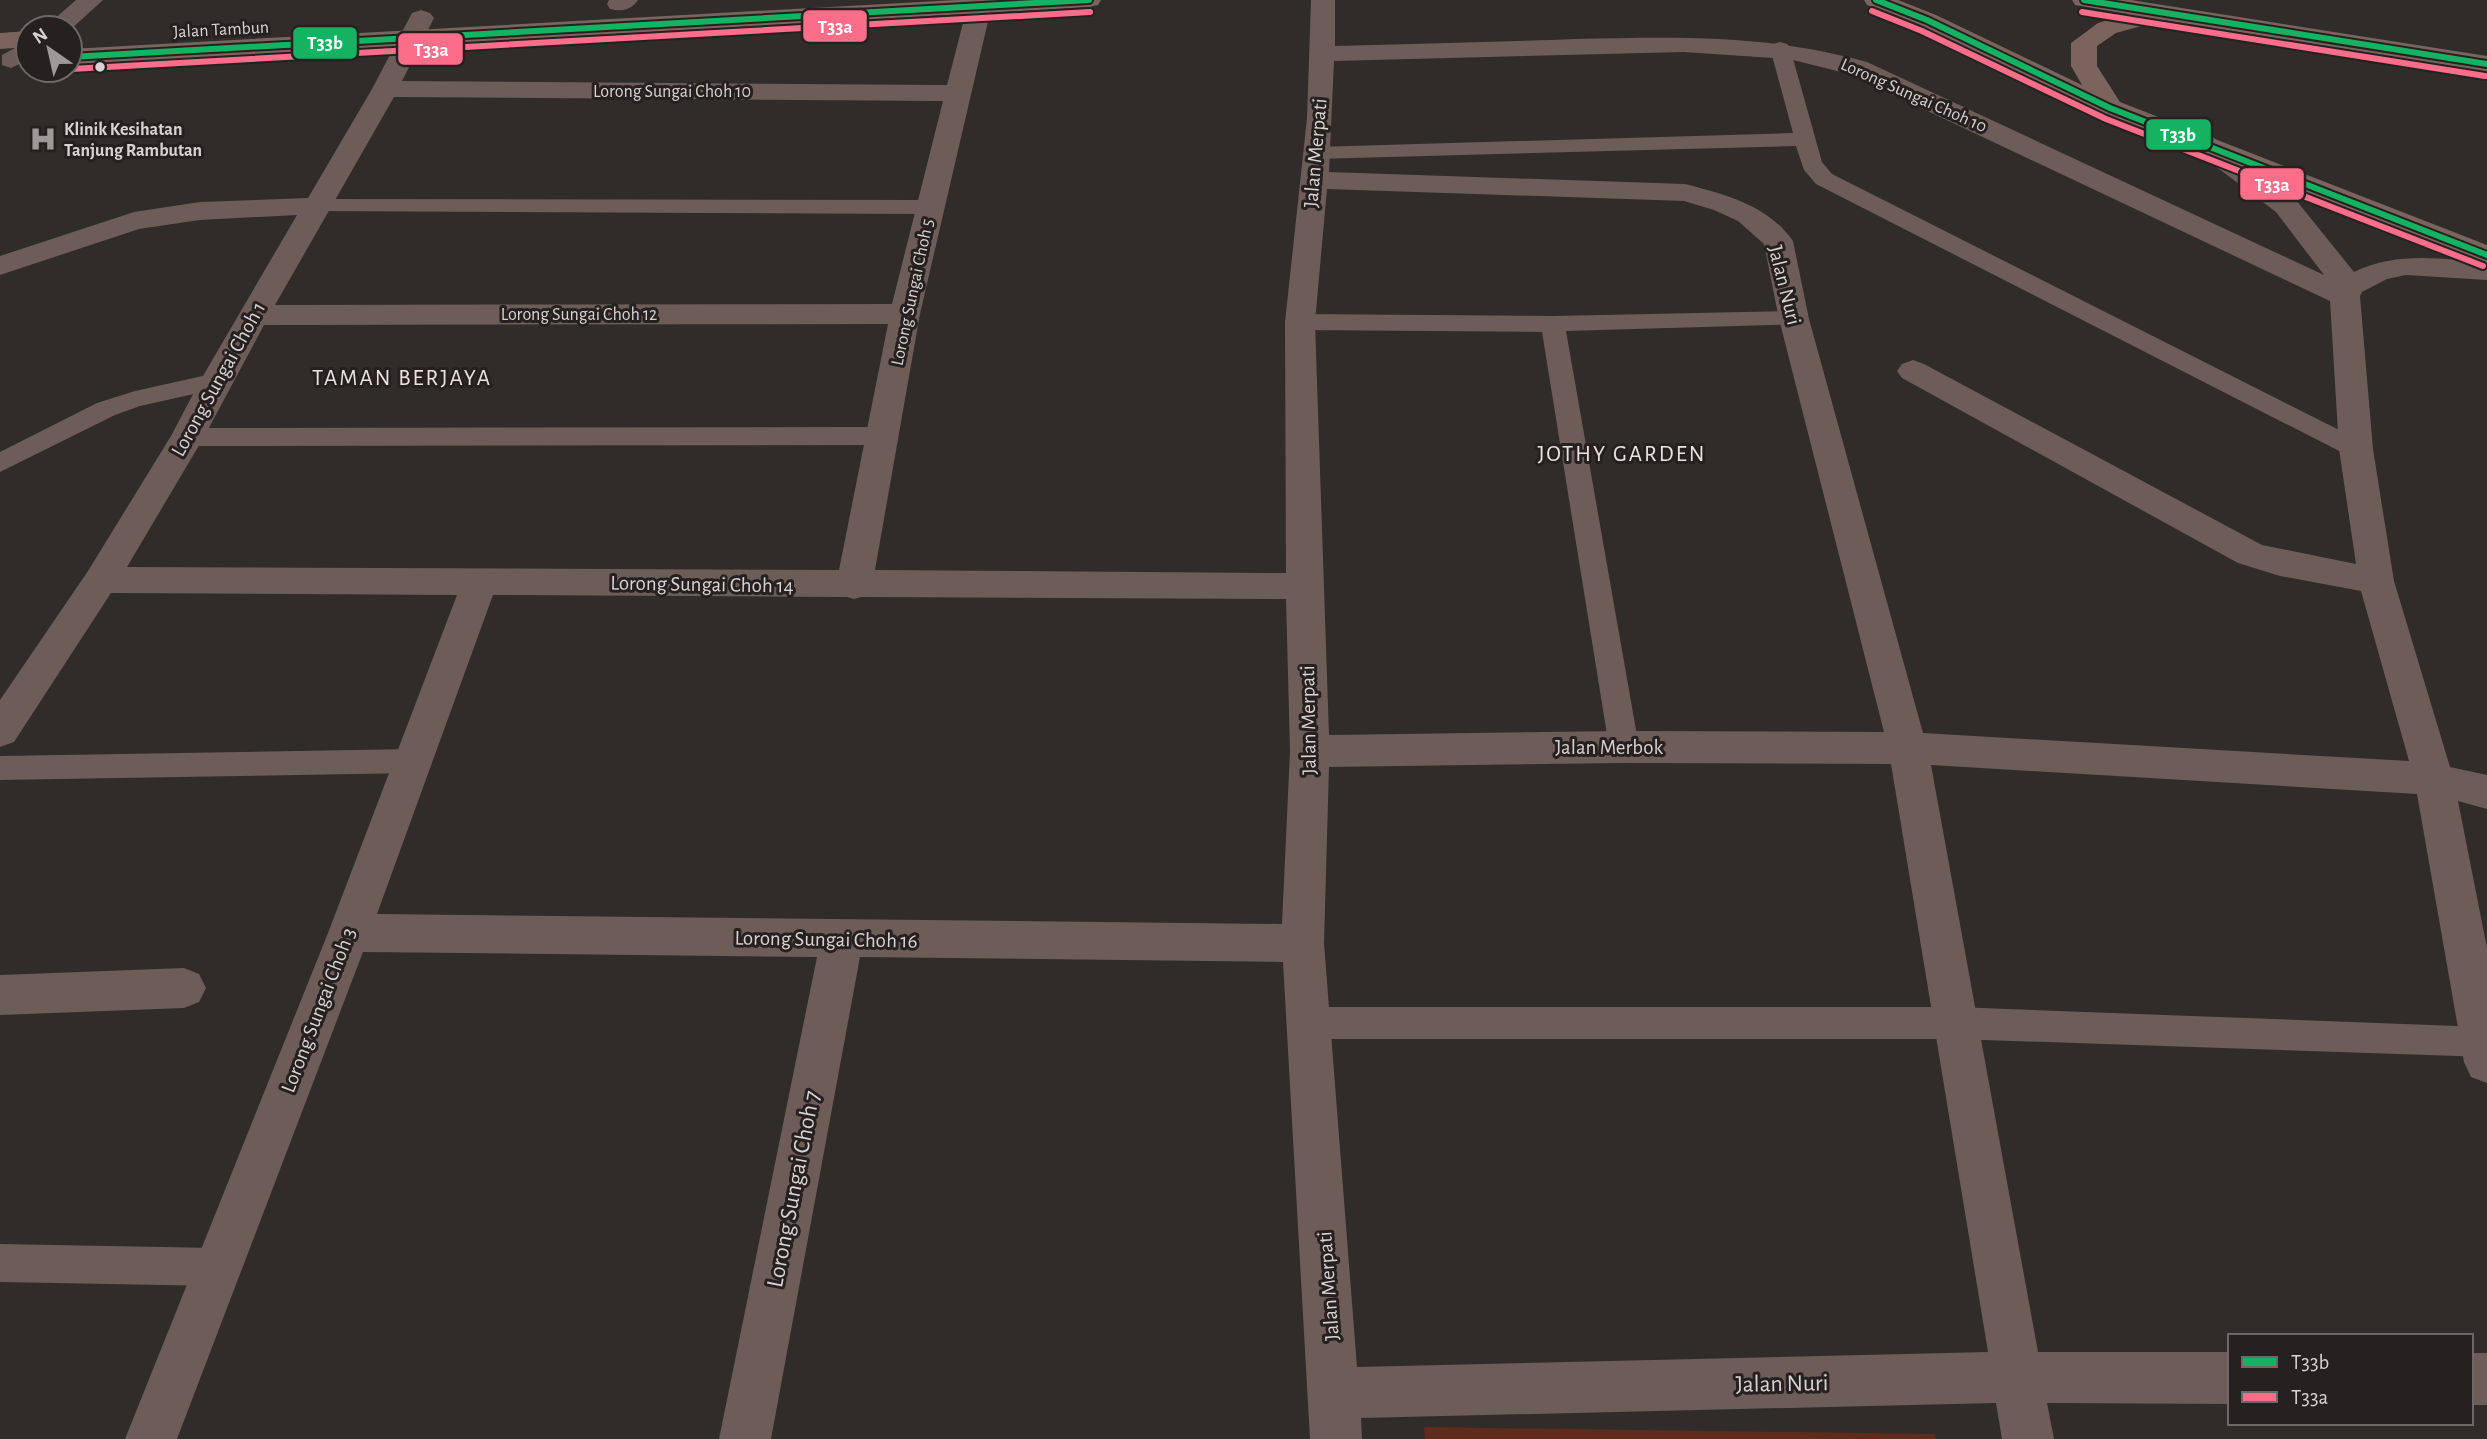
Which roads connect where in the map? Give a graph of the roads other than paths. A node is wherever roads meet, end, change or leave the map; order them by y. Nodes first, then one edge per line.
1 (91, 0) edge
2 (706, 0) edge
3 (1089, 0) edge
4 (1323, 0) edge
5 (1877, 0) edge
6 (2084, 0) edge
7 (623, 2) edge
8 (981, 3) edge
9 (2164, 13) junction
10 (74, 14) edge
11 (416, 27) junction
12 (84, 37) edge
13 (1780, 48) junction
14 (1322, 54) junction
15 (84, 56) edge
16 (2487, 64) edge
17 (385, 89) junction
18 (960, 93) junction
19 (2110, 108) junction
20 (1805, 139) junction
21 (2200, 141) junction
22 (1315, 167) junction
23 (315, 206) junction
24 (931, 207) junction
25 (2487, 255) edge
26 (0, 266) edge
27 (2487, 271) edge
28 (2347, 291) junction
29 (905, 313) junction
30 (254, 315) junction
31 (1794, 319) junction
32 (1300, 322) junction
33 (1553, 324) junction
34 (1913, 371) dead end
35 (216, 381) junction
36 (883, 436) junction
37 (187, 437) junction
38 (2356, 449) junction
39 (0, 463) edge
40 (101, 580) junction
41 (481, 580) junction
42 (2376, 581) junction
43 (854, 586) junction
44 (1304, 586) junction
45 (0, 731) edge
46 (1624, 747) junction
47 (1908, 748) junction
48 (1310, 751) junction
49 (412, 761) junction
50 (0, 768) edge
51 (2434, 779) junction
52 (2487, 792) edge
53 (349, 933) junction
54 (842, 939) junction
55 (1303, 943) junction
56 (184, 988) dead end
57 (0, 995) edge
58 (1309, 1023) junction
59 (1955, 1023) junction
60 (2485, 1053) edge
61 (0, 1263) edge
62 (217, 1267) junction
63 (2018, 1377) junction
64 (2228, 1378) edge
65 (1336, 1416) edge
66 (151, 1439) edge
67 (745, 1439) edge
68 (2028, 1439) edge

1 - 10 street
2 - 7 main road, Jalan Tambun
3 - 8 main road, Jalan Tambun
4 - 14 street, Jalan Merpati
5 - 19 main road
6 - 9 main road
7 - 11 main road, Jalan Tambun
8 - 11 main road, Jalan Tambun
8 - 18 street, Lorong Sungai Choh 5
9 - 16 main road
9 - 19 main road
11 - 12 main road, Jalan Tambun
11 - 15 main road, Jalan Tambun
11 - 17 street, Lorong Sungai Choh 1
13 - 14 street, Lorong Sungai Choh 10
13 - 20 lane
13 - 28 street, Lorong Sungai Choh 10
14 - 22 street, Jalan Merpati
17 - 18 street, Lorong Sungai Choh 10
17 - 23 street, Lorong Sungai Choh 1
18 - 24 street, Lorong Sungai Choh 5
19 - 21 main road
20 - 22 lane
20 - 38 lane
21 - 25 main road
21 - 28 street
22 - 31 street, Jalan Nuri
22 - 32 street, Jalan Merpati
23 - 24 lane
23 - 26 street
23 - 30 street, Lorong Sungai Choh 1
24 - 29 street, Lorong Sungai Choh 5
27 - 28 street
28 - 38 street
29 - 30 street, Lorong Sungai Choh 12
29 - 36 street, Lorong Sungai Choh 5
30 - 35 street, Lorong Sungai Choh 1
31 - 33 lane
31 - 47 street, Jalan Nuri
32 - 33 lane
32 - 44 street, Jalan Merpati
33 - 46 lane
34 - 42 street
35 - 37 street, Lorong Sungai Choh 1
35 - 39 lane
36 - 37 lane
36 - 43 street, Lorong Sungai Choh 5
37 - 40 street, Lorong Sungai Choh 1
38 - 42 street
40 - 41 street, Lorong Sungai Choh 14
40 - 45 street, Lorong Sungai Choh 1
41 - 43 street, Lorong Sungai Choh 14
41 - 49 street, Lorong Sungai Choh 3
42 - 51 street
43 - 44 street, Lorong Sungai Choh 14
44 - 48 street, Jalan Merpati
46 - 47 street, Jalan Merbok
46 - 48 street, Jalan Merbok
47 - 51 street, Jalan Merbok
47 - 59 street, Jalan Nuri
48 - 55 street, Jalan Merpati
49 - 50 lane
49 - 53 street, Lorong Sungai Choh 3
51 - 52 street, Jalan Merbok
51 - 60 street
53 - 54 street, Lorong Sungai Choh 16
53 - 62 street, Lorong Sungai Choh 3
54 - 55 street, Lorong Sungai Choh 16
54 - 67 street, Lorong Sungai Choh 7
55 - 58 street, Jalan Merpati
56 - 57 street
58 - 59 lane
58 - 65 street, Jalan Merpati
59 - 60 lane
59 - 63 street, Jalan Nuri
61 - 62 lane
62 - 66 street, Lorong Sungai Choh 3
63 - 64 street, Jalan Nuri
63 - 65 street, Jalan Nuri
63 - 68 street, Jalan Nuri

